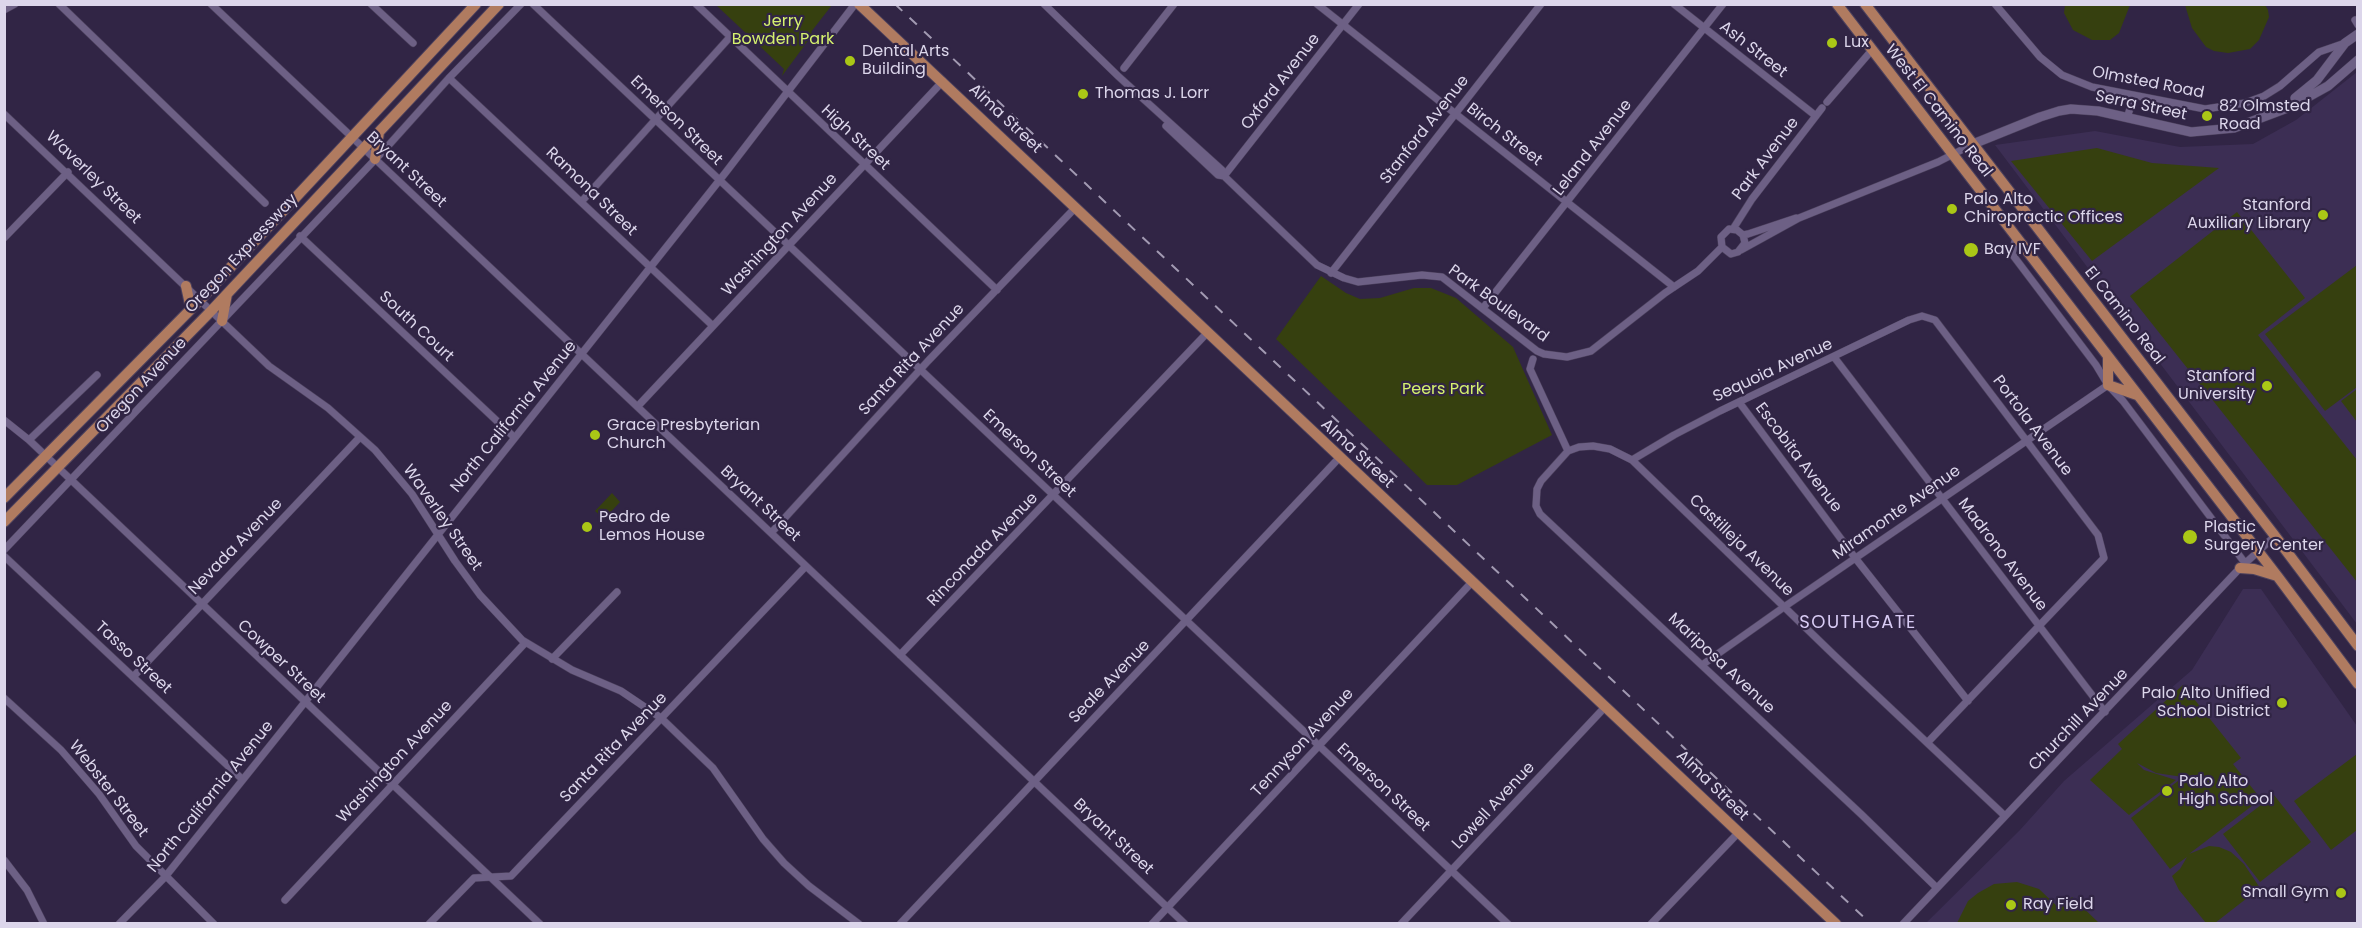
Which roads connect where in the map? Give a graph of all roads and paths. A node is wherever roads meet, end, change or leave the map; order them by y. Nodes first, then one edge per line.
1 (15, 4) edge
2 (59, 4) edge
3 (211, 4) edge
4 (371, 4) edge
5 (476, 4) edge
6 (499, 4) edge
7 (505, 4) edge
8 (521, 4) edge
9 (533, 4) edge
10 (696, 4) edge
11 (855, 4) edge
12 (859, 4) edge
13 (1044, 4) edge
14 (1174, 4) edge
15 (1317, 4) edge
16 (1359, 4) edge
17 (1541, 4) edge
18 (1674, 4) edge
19 (1723, 4) edge
20 (1837, 4) edge
21 (1865, 4) edge
22 (1995, 4) edge
23 (4, 10) edge
24 (487, 16) junction
25 (1343, 25) junction
26 (1704, 29) junction
27 (2358, 34) edge
28 (730, 37) junction
29 (413, 43) dead end
30 (2345, 44) junction
31 (1872, 50) junction
32 (2358, 60) edge
33 (1124, 68) dead end
34 (449, 78) junction
35 (943, 81) junction
36 (788, 92) junction
37 (2134, 96) junction
38 (1455, 113) junction
39 (4, 114) edge
40 (2270, 115) junction
41 (1816, 116) junction
42 (2127, 118) junction
43 (656, 120) junction
44 (1166, 126) dead end
45 (379, 132) junction
46 (352, 138) junction
47 (1973, 144) junction
48 (363, 148) junction
49 (1953, 155) junction
50 (375, 159) junction
51 (865, 165) junction
52 (68, 172) junction
53 (1224, 176) junction
54 (719, 180) junction
55 (582, 201) junction
56 (1567, 202) junction
57 (265, 203) dead end
58 (1076, 207) junction
59 (1799, 218) junction
60 (1733, 229) junction
61 (1743, 235) junction
62 (300, 236) junction
63 (2016, 237) junction
64 (4, 238) edge
65 (787, 246) junction
66 (1722, 247) junction
67 (1741, 250) junction
68 (650, 266) junction
69 (1331, 273) junction
70 (186, 286) junction
71 (1674, 286) junction
72 (997, 290) junction
73 (227, 294) junction
74 (201, 299) junction
75 (1483, 308) junction
76 (191, 309) junction
77 (212, 310) junction
78 (1929, 317) joint
79 (222, 321) junction
80 (713, 326) junction
81 (1207, 333) junction
82 (581, 354) junction
83 (1834, 357) junction
84 (2108, 358) junction
85 (1533, 359) dead end
86 (920, 370) junction
87 (97, 375) dead end
88 (2108, 385) junction
89 (2138, 395) junction
90 (1739, 402) junction
91 (638, 406) junction
92 (4, 420) edge
93 (360, 437) junction
94 (514, 437) junction
95 (29, 440) junction
96 (2027, 441) junction
97 (1568, 451) junction
98 (45, 456) junction
99 (1339, 458) junction
100 (1632, 460) junction
101 (58, 468) junction
102 (70, 481) junction
103 (1054, 496) junction
104 (4, 498) edge
105 (1942, 498) junction
106 (4, 522) edge
107 (771, 533) junction
108 (438, 534) junction
109 (2275, 536) junction
110 (4, 550) edge
111 (2257, 551) junction
112 (4, 556) edge
113 (1856, 559) junction
114 (806, 566) junction
115 (2243, 566) junction
116 (2278, 577) junction
117 (1473, 581) junction
118 (617, 591) dead end
119 (200, 604) junction
120 (1784, 607) junction
121 (1187, 622) junction
122 (2038, 626) junction
123 (525, 643) junction
124 (2358, 646) edge
125 (900, 655) junction
126 (552, 659) junction
127 (1702, 665) junction
128 (133, 676) junction
129 (2358, 684) edge
130 (4, 698) edge
131 (1968, 701) junction
132 (305, 702) junction
133 (1606, 706) junction
134 (2105, 712) junction
135 (661, 718) junction
136 (1928, 742) junction
137 (1319, 746) junction
138 (242, 779) junction
139 (1034, 782) junction
140 (392, 785) junction
141 (2006, 816) junction
142 (1738, 832) junction
143 (4, 860) edge
144 (1452, 870) junction
145 (490, 876) junction
146 (165, 877) junction
147 (1937, 888) junction
148 (285, 900) dead end
149 (1167, 907) junction
150 (44, 924) edge
151 (119, 924) edge
152 (214, 924) edge
153 (429, 924) edge
154 (540, 924) edge
155 (859, 924) edge
156 (900, 924) edge
157 (1152, 924) edge
158 (1185, 924) edge
159 (1401, 924) edge
160 (1508, 924) edge
161 (1651, 924) edge
162 (1836, 924) edge
163 (1904, 924) edge

1 - 23 street
2 - 57 street
3 - 46 street, Bryant Street
4 - 29 street
5 - 46 main road, Oregon Expressway
6 - 24 main road, Oregon Expressway
7 - 24 main road
8 - 34 street, Oregon Avenue
9 - 43 street, Emerson Street
10 - 28 street, High Street
11 - 36 street, North California Avenue
12 - 35 main road, Alma Street
13 - 53 street, Park Boulevard
14 - 33 street
15 - 25 street, Birch Street
16 - 25 street, Oxford Avenue
17 - 38 street, Stanford Avenue
18 - 26 street, Ash Street
19 - 26 street, Leland Avenue
20 - 31 main road, West El Camino Real
21 - 47 main road, El Camino Real
22 - 37 street, Olmsted Road
24 - 45 main road, Oregon Expressway
25 - 38 street, Birch Street
25 - 53 street, Oxford Avenue
26 - 41 street, Ash Street
26 - 56 street, Leland Avenue
27 - 30 street, Serra Street
28 - 36 street, High Street
28 - 43 street
30 - 37 street, Olmsted Road
30 - 40 street, Serra Street
31 - 41 street, Park Avenue
31 - 49 main road, West El Camino Real
32 - 40 street, Serra Street
34 - 50 street, Oregon Avenue
34 - 55 street, Ramona Street
35 - 51 street, Washington Avenue
35 - 58 main road, Alma Street
36 - 51 street, High Street
36 - 54 street, North California Avenue
37 - 42 street
38 - 56 street, Birch Street
38 - 69 street, Stanford Avenue
39 - 52 street, Waverley Street
40 - 42 street, Serra Street
41 - 60 street, Park Avenue
42 - 47 street, Serra Street
43 - 54 street, Emerson Street
43 - 55 street
44 - 53 street, Park Boulevard
45 - 48 main road, Oregon Expressway
45 - 50 main road
46 - 48 street, Bryant Street
46 - 74 main road, Oregon Expressway
47 - 49 street
47 - 109 main road, El Camino Real
48 - 50 street, Bryant Street
48 - 73 main road, Oregon Expressway
49 - 59 street
49 - 63 main road, West El Camino Real
50 - 62 street, Oregon Avenue
50 - 82 street, Bryant Street
51 - 65 street, Washington Avenue
51 - 72 street, High Street
52 - 64 street
52 - 70 street, Waverley Street
53 - 69 street, Park Boulevard
54 - 65 street, Emerson Street
54 - 68 street, North California Avenue
55 - 68 street, Ramona Street
56 - 71 street, Birch Street
56 - 75 street, Leland Avenue
58 - 72 street, Santa Rita Avenue
58 - 81 main road, Alma Street
59 - 61 street
59 - 67 street
60 - 61 street
60 - 66 street, Park Boulevard
61 - 67 street
62 - 79 street, Oregon Avenue
62 - 94 street, South Court
63 - 84 main road
63 - 88 street
65 - 80 street, Washington Avenue
65 - 86 street, Emerson Street
66 - 67 street
66 - 71 street, Park Boulevard
68 - 80 street, Ramona Street
68 - 82 street, North California Avenue
69 - 75 street, Park Boulevard
70 - 74 street, Waverley Street
70 - 76 main road
71 - 75 street, Park Boulevard
72 - 86 street, Santa Rita Avenue
73 - 77 main road, Oregon Expressway
73 - 79 main road
74 - 76 main road, Oregon Expressway
74 - 77 street, Waverley Street
76 - 98 main road, Oregon Expressway
77 - 79 street, Waverley Street
77 - 101 main road, Oregon Expressway
78 - 83 street, Sequoia Avenue
78 - 96 street, Portola Avenue
79 - 93 street, Waverley Street
79 - 102 street, Oregon Avenue
80 - 91 street, Washington Avenue
81 - 99 main road, Alma Street
81 - 103 street, Rinconada Avenue
82 - 91 street, Bryant Street
82 - 94 street, North California Avenue
83 - 90 street, Sequoia Avenue
83 - 105 street, Madrono Avenue
84 - 88 main road
84 - 89 main road
85 - 97 street
86 - 103 street, Emerson Street
86 - 107 street, Santa Rita Avenue
87 - 95 street
88 - 89 main road
88 - 96 street, Miramonte Avenue
88 - 115 street
89 - 111 main road
90 - 100 street, Sequoia Avenue
90 - 113 street, Escobita Avenue
91 - 107 street, Bryant Street
92 - 95 street, Cowper Street
93 - 108 street, Waverley Street
93 - 119 street, Nevada Avenue
94 - 108 street, North California Avenue
95 - 98 street, Cowper Street
96 - 105 street, Miramonte Avenue
96 - 122 street, Portola Avenue
97 - 100 street, Castilleja Avenue
97 - 127 street, Mariposa Avenue
98 - 101 street, Cowper Street
98 - 104 main road, Oregon Expressway
99 - 117 main road, Alma Street
99 - 121 street, Seale Avenue
100 - 120 street, Castilleja Avenue
101 - 102 street, Cowper Street
101 - 106 main road, Oregon Expressway
102 - 110 street, Oregon Avenue
102 - 119 street, Cowper Street
103 - 121 street, Emerson Street
103 - 125 street, Rinconada Avenue
105 - 113 street, Miramonte Avenue
105 - 122 street, Madrono Avenue
107 - 114 street, Bryant Street
108 - 123 street, Waverley Street
108 - 132 street, North California Avenue
109 - 111 street, Churchill Avenue
109 - 124 main road, El Camino Real
111 - 115 street, Churchill Avenue
111 - 116 main road
112 - 128 street, Tasso Street
113 - 120 street, Miramonte Avenue
113 - 131 street, Escobita Avenue
114 - 125 street, Bryant Street
114 - 135 street, Santa Rita Avenue
115 - 116 main road
115 - 134 street, Churchill Avenue
116 - 129 main road
117 - 133 main road, Alma Street
117 - 137 street, Tennyson Avenue
118 - 126 street
119 - 128 street, Nevada Avenue
119 - 132 street, Cowper Street
120 - 127 street, Miramonte Avenue
120 - 136 street, Castilleja Avenue
121 - 137 street, Emerson Street
121 - 139 street, Seale Avenue
122 - 131 street
122 - 134 street, Madrono Avenue
123 - 126 street, Waverley Street
123 - 140 street, Washington Avenue
125 - 139 street, Bryant Street
126 - 135 street, Waverley Street
127 - 147 street, Mariposa Avenue
128 - 138 street, Tasso Street
130 - 146 street, Webster Street
131 - 136 street
132 - 138 street, North California Avenue
132 - 140 street, Cowper Street
133 - 142 main road, Alma Street
133 - 144 street, Lowell Avenue
134 - 141 street, Churchill Avenue
135 - 145 street, Santa Rita Avenue
135 - 155 street, Waverley Street
136 - 141 street, Castilleja Avenue
137 - 144 street, Emerson Street
137 - 149 street, Tennyson Avenue
138 - 146 street, North California Avenue
139 - 149 street, Bryant Street
139 - 156 street, Seale Avenue
140 - 145 street, Cowper Street
140 - 148 street, Washington Avenue
141 - 147 street, Churchill Avenue
142 - 161 street
142 - 162 main road, Alma Street
143 - 150 street
144 - 159 street, Lowell Avenue
144 - 160 street, Emerson Street
145 - 153 street, Santa Rita Avenue
145 - 154 street, Cowper Street
146 - 151 street, North California Avenue
146 - 152 street, Webster Street
147 - 163 street, Churchill Avenue
149 - 157 street, Tennyson Avenue
149 - 158 street, Bryant Street

